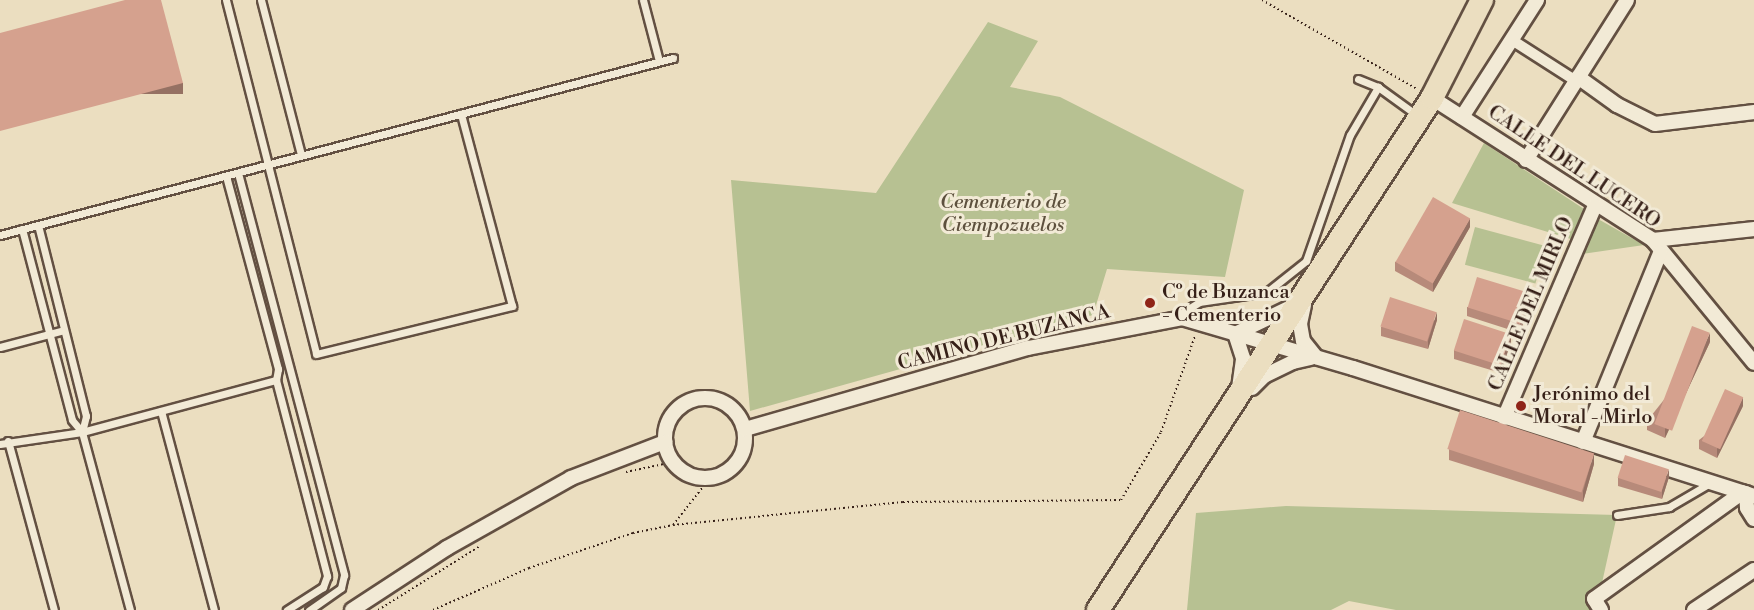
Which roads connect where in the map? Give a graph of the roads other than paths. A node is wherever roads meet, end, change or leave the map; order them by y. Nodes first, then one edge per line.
1 (226, 0) edge
2 (261, 0) edge
3 (644, 0) edge
4 (1482, 0) edge
5 (1537, 0) edge
6 (1627, 0) edge
7 (1512, 40) junction
8 (673, 58) dead end
9 (659, 62) junction
10 (1577, 79) junction
11 (1358, 80) dead end
12 (1378, 87) junction
13 (1432, 98) junction
14 (1754, 112) edge
15 (461, 114) junction
16 (1420, 117) junction
17 (1462, 117) junction
18 (301, 156) junction
19 (1526, 160) junction
20 (267, 165) junction
21 (238, 173) junction
22 (226, 176) junction
23 (1595, 206) junction
24 (38, 225) junction
25 (1754, 229) edge
26 (22, 230) junction
27 (0, 235) edge
28 (1653, 240) junction
29 (1660, 253) junction
30 (1305, 298) junction
31 (1170, 320) junction
32 (64, 330) junction
33 (49, 334) junction
34 (1234, 334) junction
35 (1274, 345) junction
36 (0, 347) edge
37 (1749, 350) edge
38 (1316, 357) junction
39 (1754, 363) edge
40 (276, 380) junction
41 (1237, 402) junction
42 (161, 411) junction
43 (1504, 418) junction
44 (745, 429) junction
45 (82, 432) junction
46 (4, 442) edge
47 (1583, 442) junction
48 (669, 453) junction
49 (1712, 482) junction
50 (1748, 493) edge
51 (1617, 515) dead end
52 (1754, 519) edge
53 (1754, 570) edge
54 (1598, 605) edge
55 (54, 610) edge
56 (130, 610) edge
57 (214, 610) edge
58 (287, 610) edge
59 (309, 610) edge
60 (352, 610) edge
61 (1098, 610) edge
62 (1694, 610) edge

1 - 20 lane
2 - 18 lane
3 - 9 lane
4 - 13 main road
5 - 7 street
6 - 10 street
7 - 10 street
7 - 17 street
8 - 9 lane
9 - 15 lane
10 - 14 street
10 - 19 street
11 - 12 lane
12 - 16 lane
12 - 31 lane
13 - 16 main road
13 - 17 street, CALLE DEL LUCERO
15 - 18 lane
15 - 20 lane
16 - 30 main road
17 - 19 street, CALLE DEL LUCERO
18 - 20 lane
19 - 23 street, CALLE DEL LUCERO
20 - 21 lane
21 - 22 lane
21 - 59 lane
22 - 24 lane
22 - 40 lane
23 - 28 street, CALLE DEL LUCERO
23 - 43 street, CALLE DEL MIRLO
24 - 26 lane
24 - 32 lane
25 - 28 street
26 - 27 lane
26 - 33 lane
28 - 29 street, CALLE DEL LUCERO
29 - 37 street, CALLE DEL LUCERO
29 - 47 street
30 - 34 street
30 - 35 main road
30 - 38 street
31 - 34 street, CAMINO DE BUZANCA
31 - 44 street, CAMINO DE BUZANCA
32 - 33 lane
32 - 45 lane
33 - 36 lane
33 - 45 lane
34 - 35 street, CAMINO DE BUZANCA
34 - 41 street
35 - 38 street, CAMINO DE BUZANCA
35 - 41 main road
37 - 39 street, CALLE DEL LUCERO
38 - 41 street
38 - 43 street, CAMINO DE BUZANCA
40 - 42 lane
40 - 58 lane
41 - 61 main road
42 - 45 lane
42 - 57 lane
43 - 47 street, CAMINO DE BUZANCA
44 - 48 street
44 - 48 street
45 - 46 lane
45 - 56 lane
46 - 55 lane
47 - 49 street, CAMINO DE BUZANCA
48 - 60 street
49 - 50 street, CAMINO DE BUZANCA
49 - 51 lane
50 - 52 street
50 - 54 street
53 - 62 street

